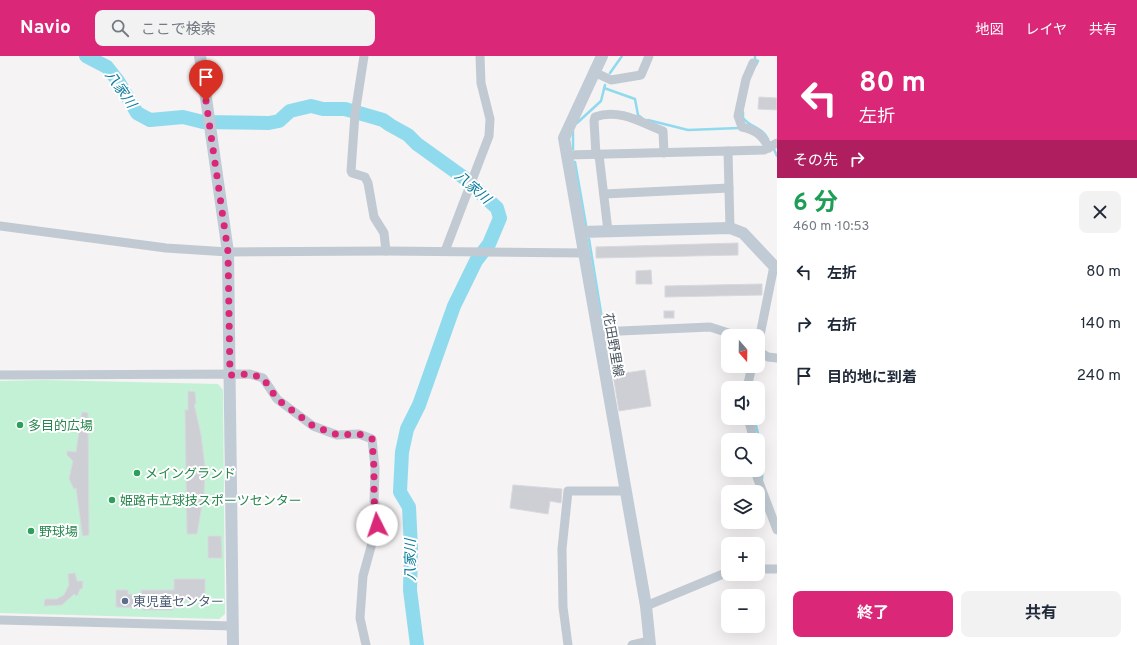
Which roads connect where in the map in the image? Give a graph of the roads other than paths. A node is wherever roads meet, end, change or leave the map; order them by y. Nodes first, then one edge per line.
1 (200, 56) edge
2 (364, 56) edge
3 (480, 56) edge
4 (602, 56) edge
5 (649, 56) edge
6 (753, 63) dead end
7 (594, 72) junction
8 (774, 145) edge
9 (728, 151) junction
10 (664, 153) junction
11 (567, 155) junction
12 (597, 155) junction
13 (729, 188) junction
14 (604, 194) junction
15 (0, 226) edge
16 (730, 228) junction
17 (608, 231) junction
18 (581, 232) junction
19 (386, 251) junction
20 (445, 251) junction
21 (228, 252) junction
22 (584, 253) junction
23 (776, 266) edge
24 (763, 329) edge
25 (721, 330) edge
26 (598, 332) junction
27 (765, 351) edge
28 (777, 358) edge
29 (0, 375) edge
30 (230, 375) junction
31 (758, 477) edge
32 (626, 491) junction
33 (777, 530) edge
34 (765, 569) edge
35 (777, 569) edge
36 (721, 575) edge
37 (646, 606) junction
38 (0, 620) edge
39 (233, 626) junction
40 (650, 643) edge
41 (233, 645) edge
42 (366, 645) edge
43 (568, 645) edge
44 (632, 645) edge

1 - 21 street
2 - 19 street
3 - 20 street
4 - 7 street, 花田野里線
5 - 7 street
6 - 8 street
7 - 11 street, 花田野里線
8 - 9 street
9 - 10 street
9 - 13 street
10 - 12 street
10 - 12 street
11 - 12 street
11 - 18 street, 花田野里線
12 - 14 street
13 - 14 street
13 - 16 street
14 - 17 street
15 - 21 street
16 - 17 street
16 - 23 street
17 - 18 street
18 - 22 street, 花田野里線
19 - 20 street
19 - 21 street
20 - 22 street
21 - 30 street
22 - 26 street, 花田野里線
23 - 24 street
25 - 26 street
26 - 32 street, 花田野里線
27 - 28 street
29 - 30 street
30 - 39 street
30 - 42 street
31 - 33 street
32 - 37 street, 花田野里線
32 - 43 street
34 - 35 street
36 - 37 street
37 - 40 street, 花田野里線
38 - 39 street
39 - 41 street
40 - 44 street

